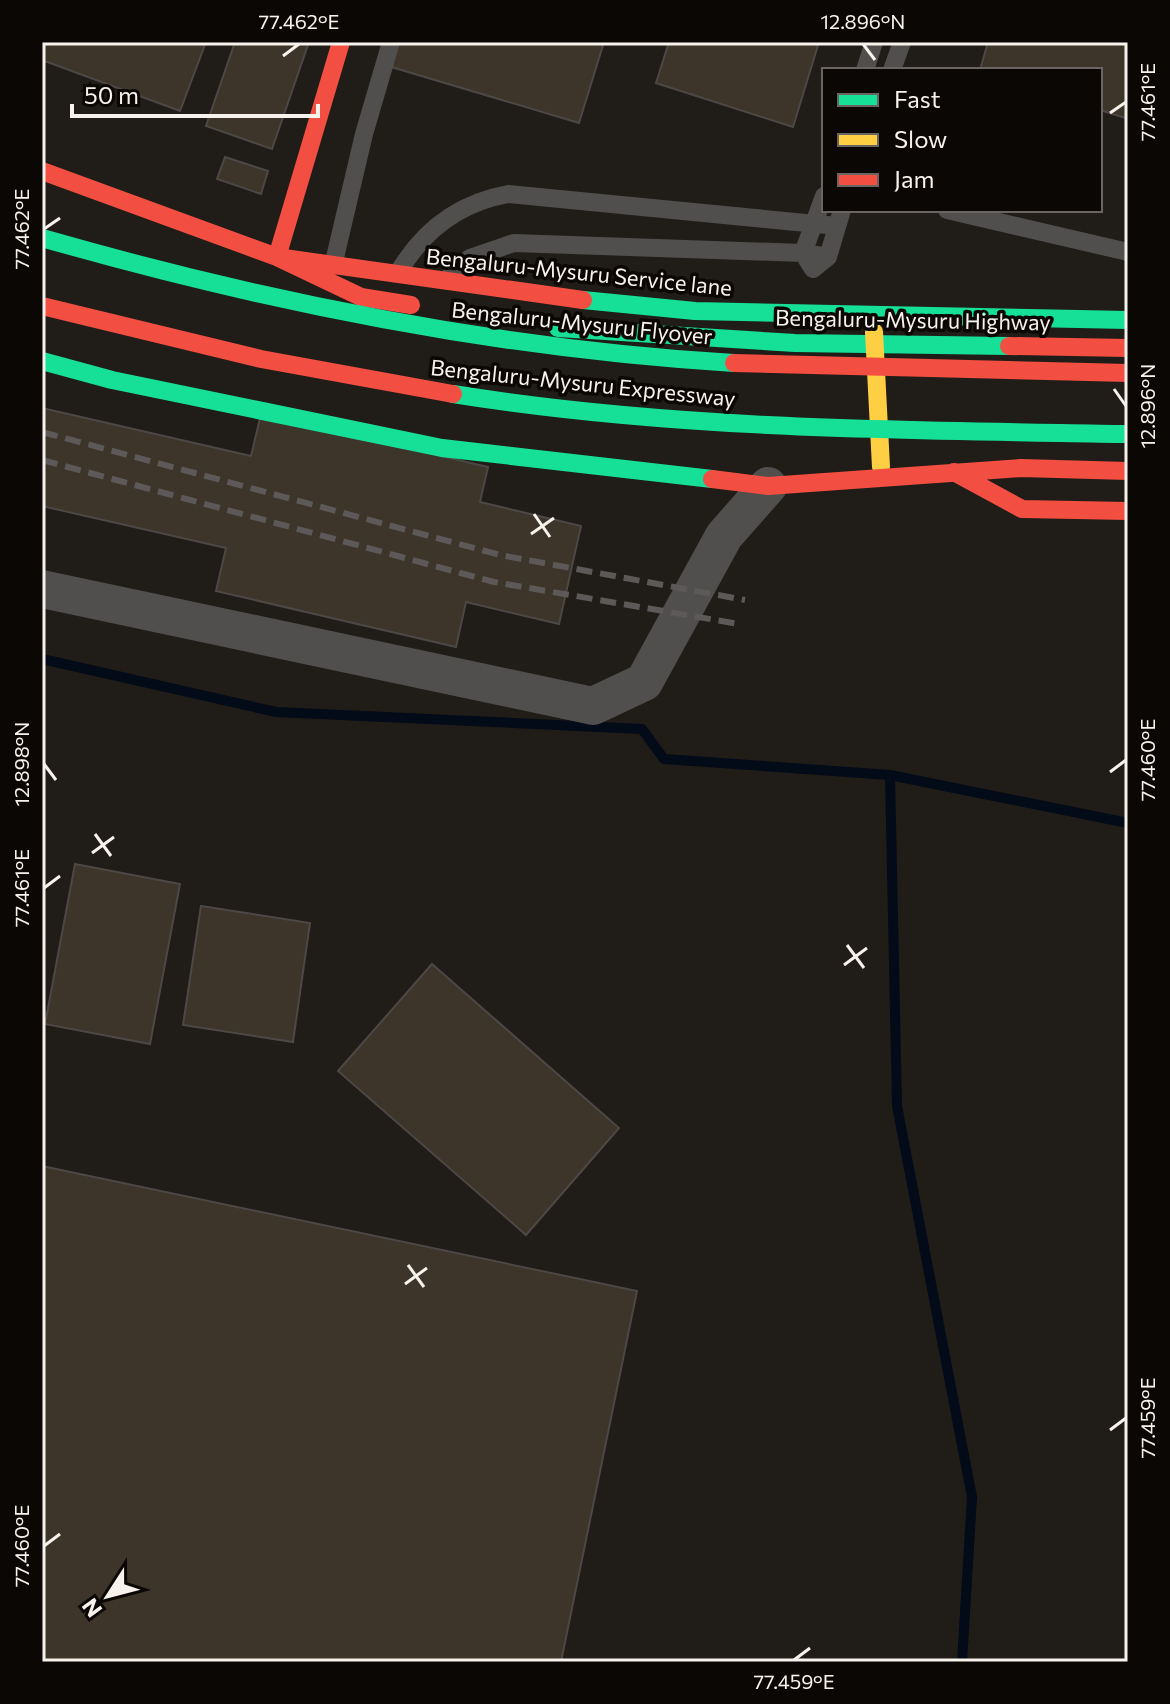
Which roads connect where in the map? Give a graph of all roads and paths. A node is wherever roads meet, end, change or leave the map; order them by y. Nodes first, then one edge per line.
1 (341, 42) edge
2 (391, 42) edge
3 (874, 42) edge
4 (902, 42) edge
5 (866, 68) edge
6 (893, 68) edge
7 (42, 171) edge
8 (822, 202) edge
9 (956, 212) edge
10 (840, 218) edge
11 (814, 226) junction
12 (42, 238) edge
13 (1128, 252) edge
14 (803, 253) junction
15 (277, 257) junction
16 (333, 266) junction
17 (397, 275) junction
18 (444, 282) junction
19 (42, 306) edge
20 (437, 309) dead end
21 (873, 317) junction
22 (1128, 320) edge
23 (513, 321) dead end
24 (875, 344) junction
25 (1128, 348) edge
26 (42, 361) edge
27 (1128, 373) edge
28 (1128, 434) edge
29 (1128, 471) edge
30 (954, 472) junction
31 (881, 478) junction
32 (768, 486) junction
33 (1128, 511) edge
34 (42, 589) edge

1 - 15 main road
2 - 16 lane
3 - 5 lane
4 - 6 lane
7 - 15 main road, Bengaluru-Mysuru Service lane
8 - 11 lane
9 - 13 lane
10 - 11 lane
10 - 14 lane
11 - 14 lane
11 - 17 lane
12 - 27 main road, Bengaluru-Mysuru Flyover, bridge
14 - 18 lane
15 - 16 main road, Bengaluru-Mysuru Service lane
15 - 20 main road
16 - 17 main road, Bengaluru-Mysuru Service lane
17 - 18 main road, Bengaluru-Mysuru Service lane
18 - 21 main road, Bengaluru-Mysuru Service lane
19 - 28 main road, Bengaluru-Mysuru Expressway, bridge
21 - 22 main road, Bengaluru-Mysuru Service lane
21 - 24 main road
23 - 24 main road, Bengaluru-Mysuru Highway
24 - 25 main road, Bengaluru-Mysuru Highway
24 - 31 main road
26 - 32 main road
29 - 30 main road
30 - 31 main road
30 - 33 main road
31 - 32 main road
32 - 34 street

